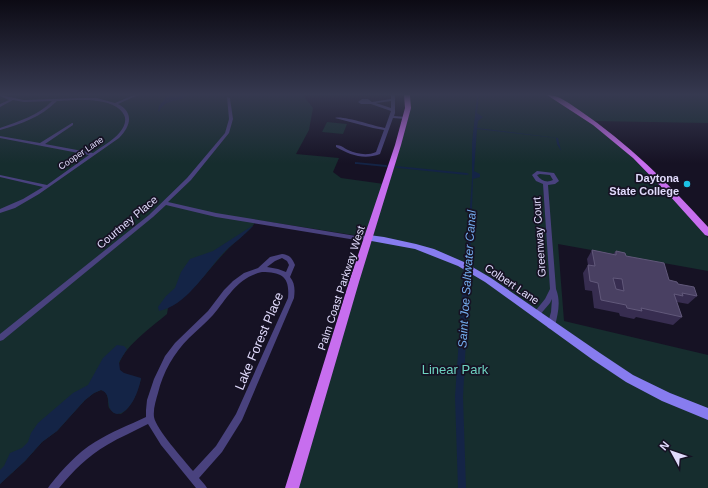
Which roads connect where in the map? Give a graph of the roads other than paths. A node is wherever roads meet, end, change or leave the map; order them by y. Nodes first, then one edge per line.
1 (391, 117) edge
2 (31, 118) edge
3 (127, 118) edge
4 (231, 118) edge
5 (337, 118) dead end
6 (403, 118) edge
7 (406, 118) joint
8 (586, 118) edge
9 (72, 124) dead end
10 (0, 129) edge
11 (386, 129) junction
12 (0, 137) edge
13 (42, 144) junction
14 (338, 146) dead end
15 (93, 154) junction
16 (0, 176) edge
17 (545, 183) dead end
18 (46, 186) junction
19 (165, 203) junction
20 (0, 211) edge
21 (708, 233) edge
22 (369, 238) junction
23 (261, 269) junction
24 (287, 277) junction
25 (553, 289) junction
26 (536, 315) junction
27 (551, 326) junction
28 (0, 338) edge
29 (708, 414) edge
30 (150, 418) junction
31 (193, 478) junction
32 (53, 488) edge
33 (202, 488) edge
34 (292, 488) edge

1 - 11 street
2 - 10 street
3 - 15 street, Cooper Lane
4 - 19 street, Courtney Place
5 - 11 street
6 - 7 street
7 - 22 main road, Palm Coast Parkway West
8 - 21 main road
9 - 13 street
11 - 14 street
12 - 13 street
13 - 15 street
15 - 18 street, Cooper Lane
16 - 18 street
17 - 25 street, Greenway Court
18 - 20 street, Cooper Lane
19 - 22 street, Colbert Lane
19 - 28 street, Courtney Place
22 - 26 street, Colbert Lane
22 - 34 main road, Palm Coast Parkway West
23 - 24 street
23 - 24 street, Lake Forest Place
23 - 30 street
24 - 31 street, Lake Forest Place
25 - 26 street
25 - 27 street, Greenway Court
26 - 27 street, Colbert Lane
27 - 29 street, Colbert Lane
30 - 31 street
30 - 32 street
31 - 33 street

